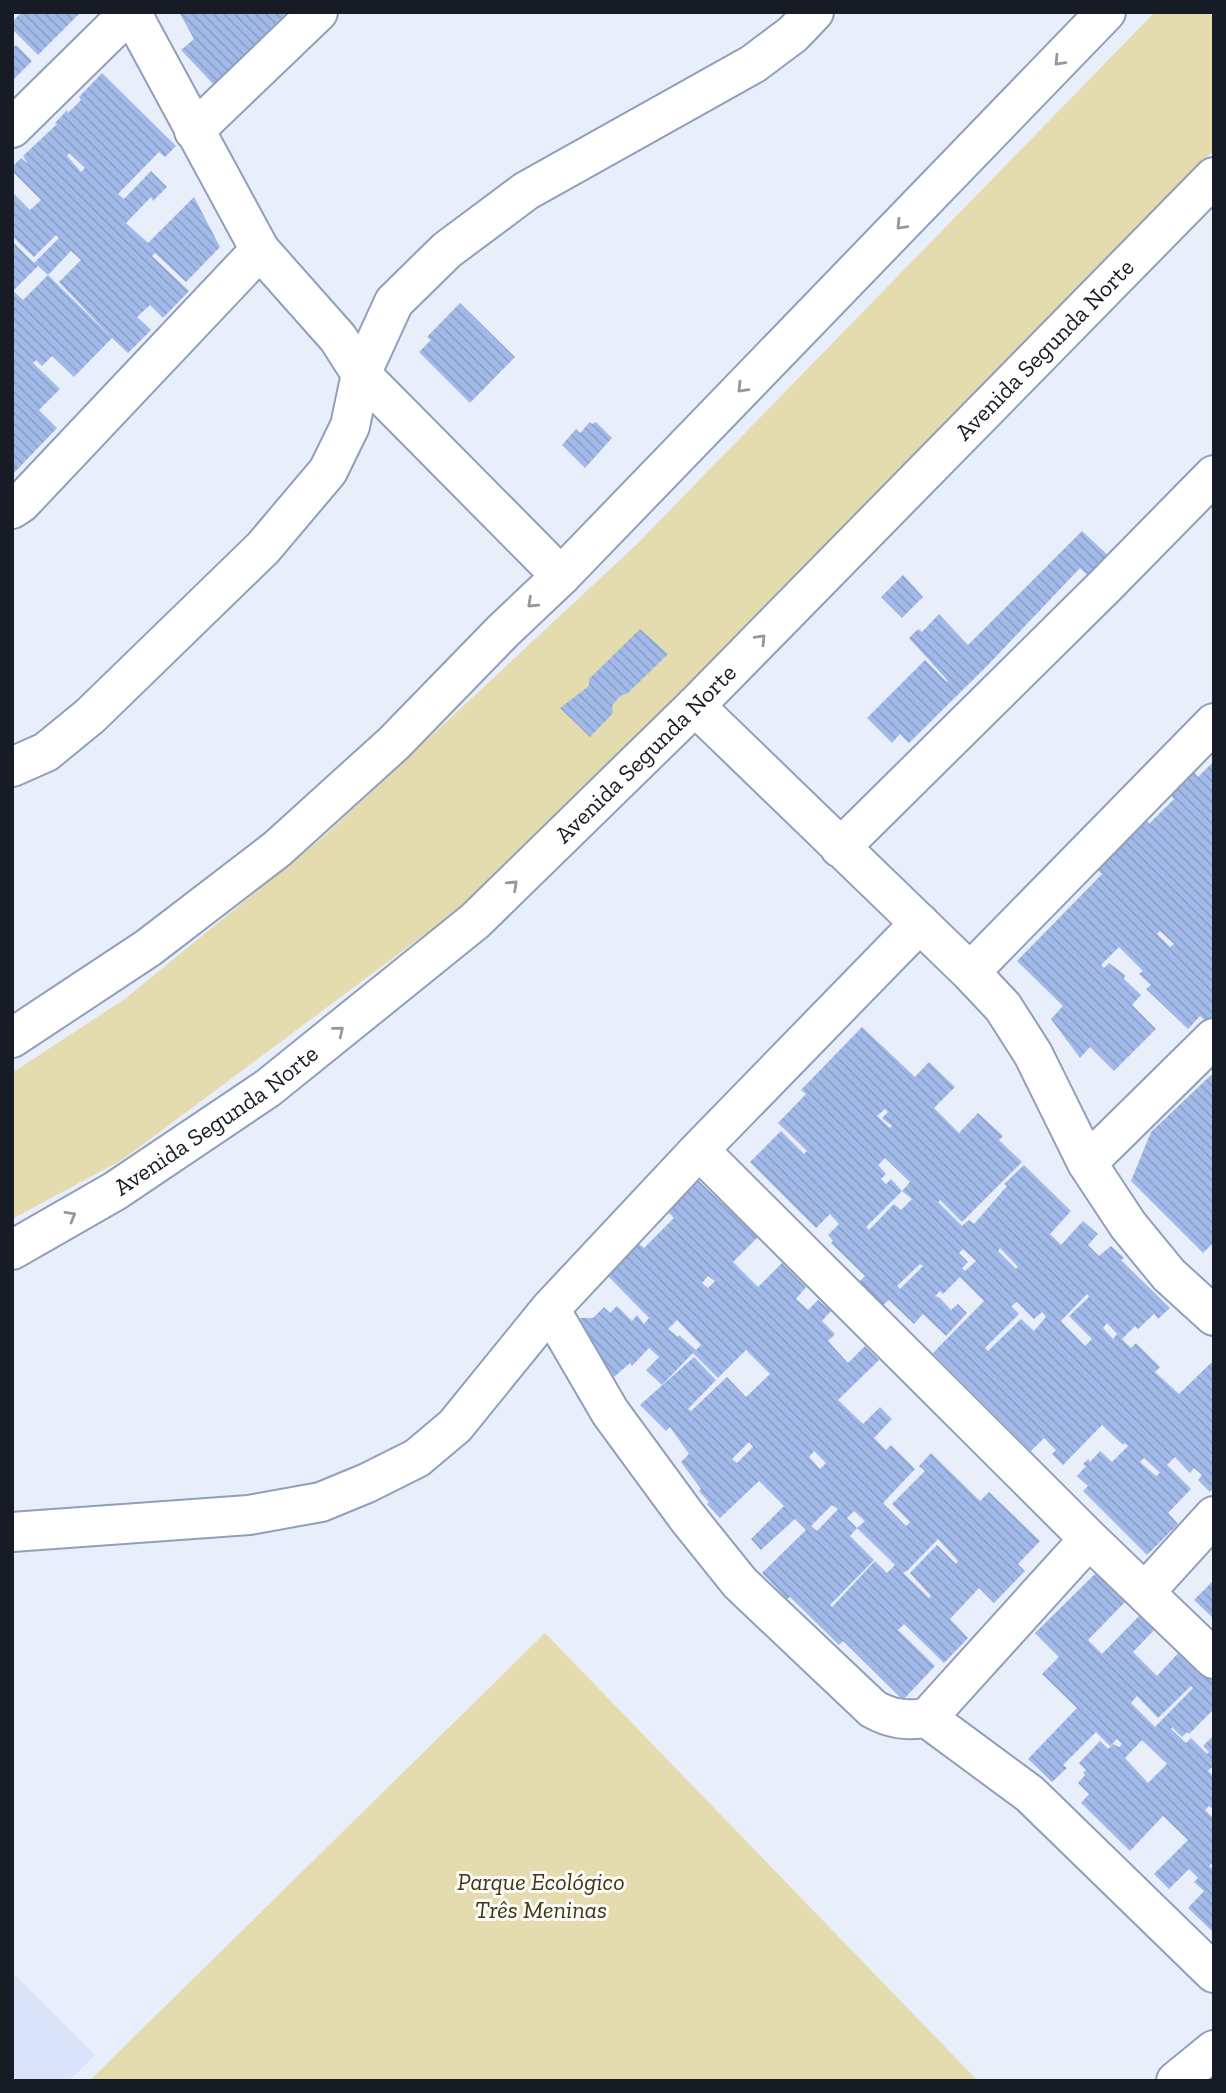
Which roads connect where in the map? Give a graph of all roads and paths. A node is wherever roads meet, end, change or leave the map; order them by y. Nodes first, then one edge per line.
1 (130, 12) edge
2 (318, 12) edge
3 (814, 12) edge
4 (1106, 12) edge
5 (12, 128) edge
6 (194, 131) junction
7 (1214, 177) edge
8 (260, 250) junction
9 (362, 374) junction
10 (1214, 475) edge
11 (12, 509) edge
12 (561, 576) junction
13 (695, 706) junction
14 (1214, 723) edge
15 (12, 767) edge
16 (840, 848) junction
17 (920, 923) junction
18 (970, 972) junction
19 (12, 1038) edge
20 (1214, 1038) edge
21 (699, 1150) junction
22 (1087, 1163) junction
23 (12, 1251) edge
24 (550, 1309) junction
25 (1214, 1316) edge
26 (1214, 1516) edge
27 (12, 1532) edge
28 (1089, 1539) junction
29 (1145, 1592) junction
30 (1214, 1659) edge
31 (927, 1718) junction
32 (1214, 1973) edge
33 (1214, 2050) edge
34 (1175, 2081) edge

1 - 5 street
1 - 6 street
2 - 6 street
3 - 9 street
4 -> 12 street
6 - 8 street
13 -> 7 street, Avenida Segunda Norte
8 - 9 street
8 - 11 street
9 - 12 street
9 - 15 street
10 - 16 street
12 -> 19 street
13 - 16 street
23 -> 13 street, Avenida Segunda Norte
14 - 18 street
16 - 17 street
17 - 18 street
17 - 21 street
18 - 22 street
20 - 22 street
21 - 24 street
21 - 28 street
22 - 25 street
24 - 27 street
24 - 31 street
26 - 29 street
28 - 29 street
28 - 31 street
29 - 30 street
31 - 32 street
33 - 34 street

